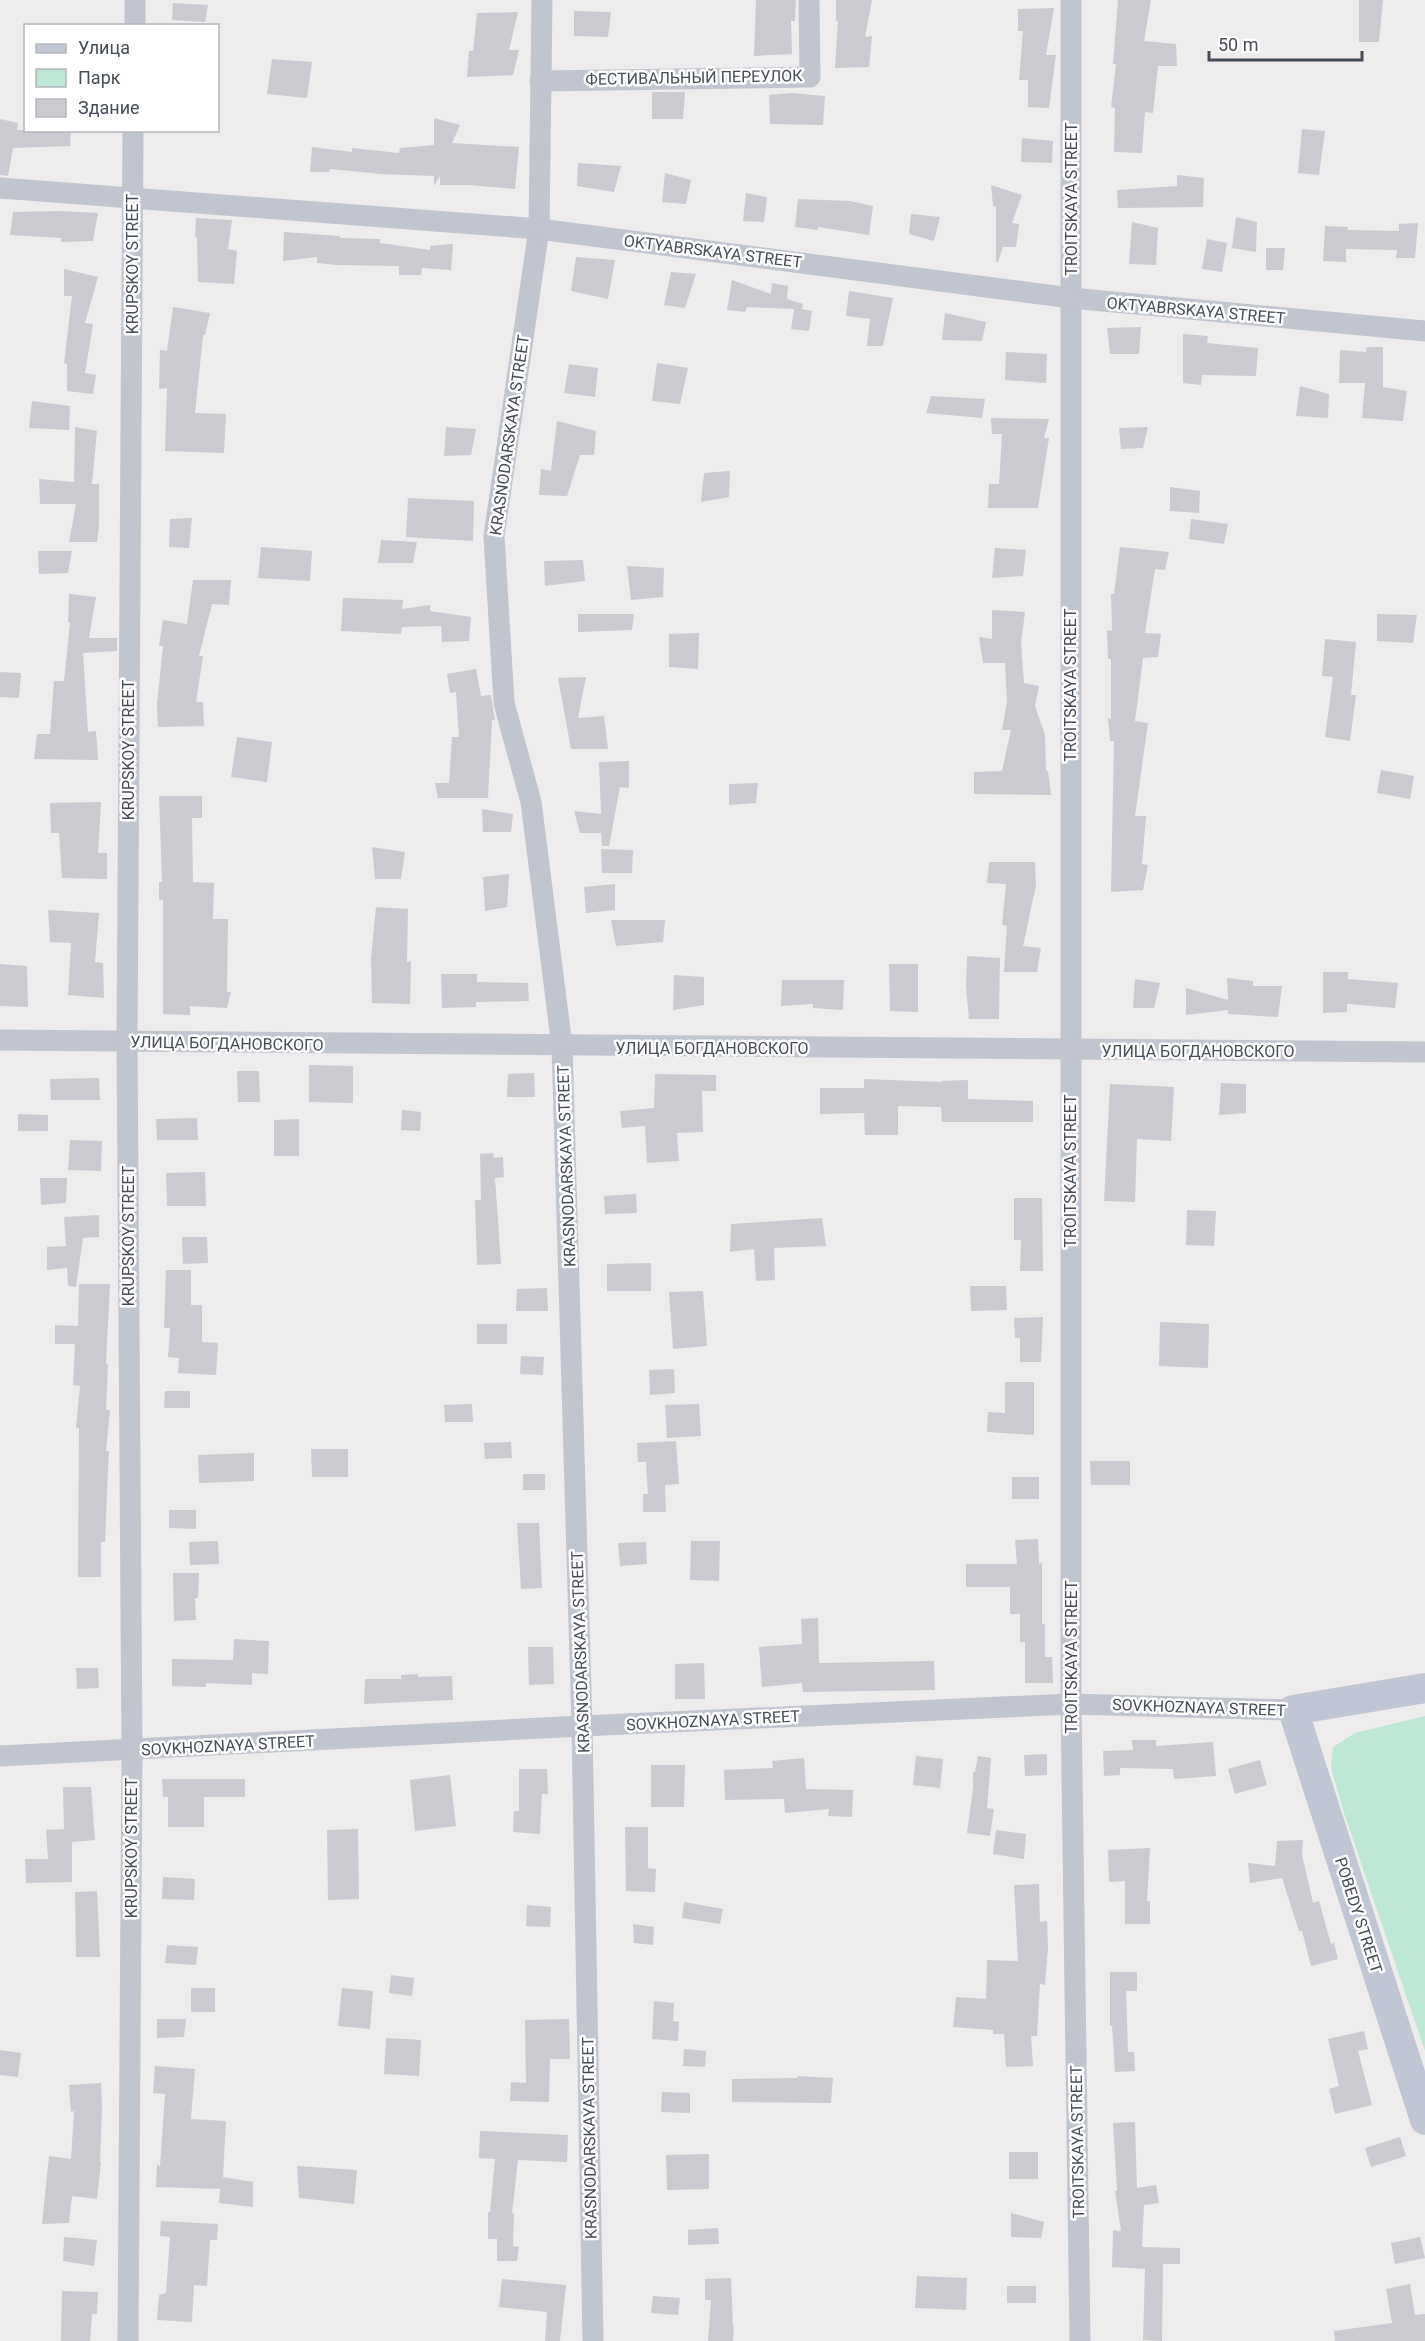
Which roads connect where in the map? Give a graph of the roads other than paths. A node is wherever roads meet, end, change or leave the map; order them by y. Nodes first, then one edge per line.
1 (135, 0) edge
2 (542, 0) edge
3 (809, 0) edge
4 (1071, 0) edge
5 (135, 24) edge
6 (540, 81) junction
7 (133, 132) edge
8 (0, 188) edge
9 (132, 196) junction
10 (539, 229) junction
11 (1071, 298) junction
12 (1425, 331) edge
13 (0, 1040) edge
14 (127, 1041) junction
15 (562, 1047) junction
16 (1069, 1051) junction
17 (1425, 1052) edge
18 (1425, 1688) edge
19 (1071, 1704) junction
20 (1293, 1710) junction
21 (582, 1726) junction
22 (132, 1750) junction
23 (0, 1756) edge
24 (1425, 2120) edge
25 (128, 2341) edge
26 (594, 2341) edge
27 (1080, 2341) edge

1 - 5 street
2 - 6 street, KRASNODARSKAYA STREET
3 - 6 street, ФЕСТИВАЛЬНЫЙ ПЕРЕУЛОК
4 - 11 street, TROITSKAYA STREET
6 - 10 street, KRASNODARSKAYA STREET
7 - 9 street, KRUPSKOY STREET
8 - 9 street, OKTYABRSKAYA STREET
9 - 10 street, OKTYABRSKAYA STREET
9 - 14 street, KRUPSKOY STREET
10 - 11 street, OKTYABRSKAYA STREET
10 - 15 street, KRASNODARSKAYA STREET
11 - 12 street, OKTYABRSKAYA STREET
11 - 16 street, TROITSKAYA STREET
13 - 14 street, УЛИЦА БОГДАНОВСКОГО
14 - 15 street, УЛИЦА БОГДАНОВСКОГО
14 - 22 street, KRUPSKOY STREET
15 - 16 street, УЛИЦА БОГДАНОВСКОГО
15 - 21 street, KRASNODARSKAYA STREET
16 - 17 street, УЛИЦА БОГДАНОВСКОГО
16 - 19 street, TROITSKAYA STREET
18 - 20 street, SOVKHOZNAYA STREET
19 - 20 street, SOVKHOZNAYA STREET
19 - 21 street, SOVKHOZNAYA STREET
19 - 27 street, TROITSKAYA STREET
20 - 24 street, POBEDY STREET
21 - 22 street, SOVKHOZNAYA STREET
21 - 26 street, KRASNODARSKAYA STREET
22 - 23 street, SOVKHOZNAYA STREET
22 - 25 street, KRUPSKOY STREET

